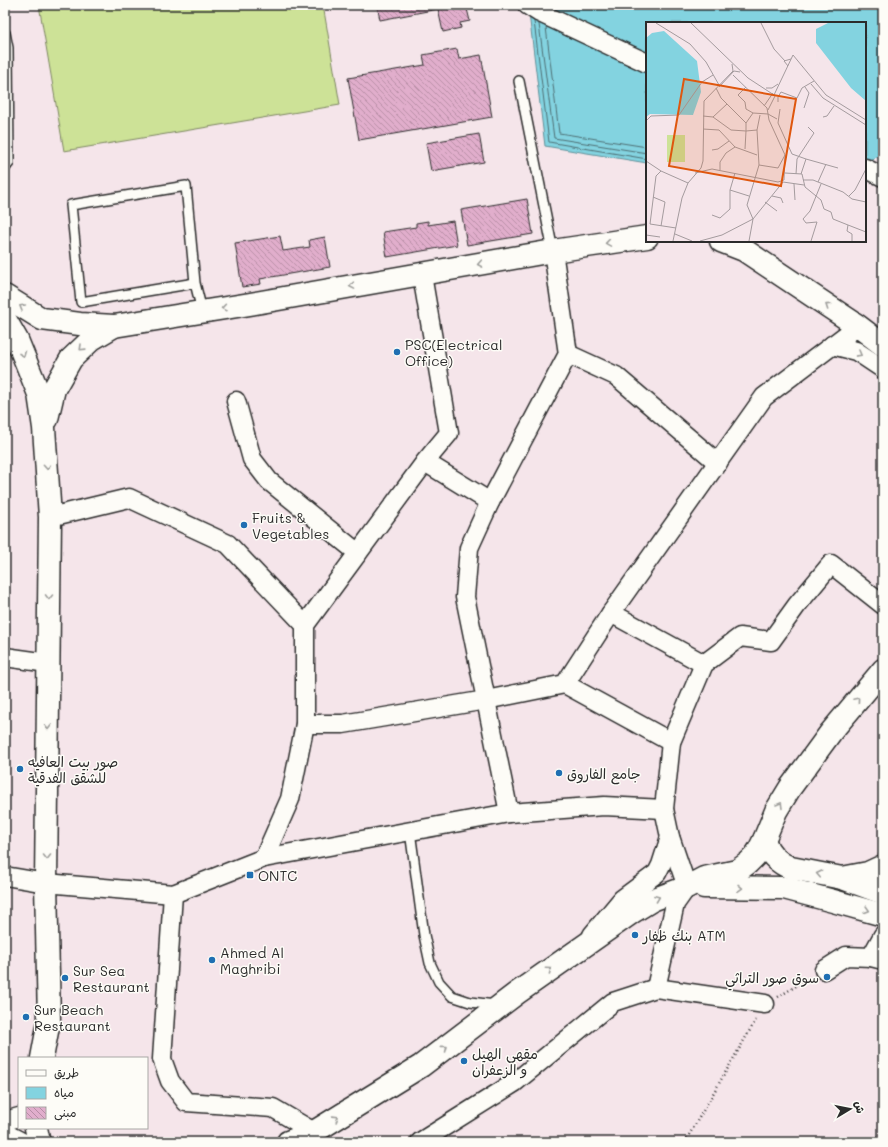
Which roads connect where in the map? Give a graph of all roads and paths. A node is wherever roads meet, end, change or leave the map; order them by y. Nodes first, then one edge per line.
1 (527, 5) edge
2 (5, 33) edge
3 (646, 62) edge
4 (519, 81) dead end
5 (5, 168) edge
6 (866, 168) edge
7 (883, 177) edge
8 (646, 236) edge
9 (724, 242) edge
10 (553, 251) junction
11 (422, 275) junction
12 (195, 283) junction
13 (5, 296) edge
14 (202, 312) junction
15 (5, 319) edge
16 (114, 326) junction
17 (858, 326) junction
18 (883, 344) edge
19 (832, 346) junction
20 (568, 354) junction
21 (883, 369) edge
22 (236, 401) dead end
23 (44, 428) junction
24 (425, 462) junction
25 (718, 463) junction
26 (490, 502) junction
27 (50, 516) junction
28 (358, 553) junction
29 (883, 605) edge
30 (611, 613) junction
31 (305, 625) junction
32 (5, 657) edge
33 (48, 663) junction
34 (704, 664) junction
35 (883, 670) edge
36 (565, 684) junction
37 (486, 700) junction
38 (305, 724) junction
39 (671, 742) junction
40 (664, 810) junction
41 (509, 813) junction
42 (410, 830) junction
43 (670, 837) junction
44 (764, 840) junction
45 (264, 858) junction
46 (883, 866) edge
47 (5, 876) edge
48 (842, 878) junction
49 (46, 883) junction
50 (687, 887) junction
51 (883, 893) edge
52 (173, 894) junction
53 (883, 915) edge
54 (883, 934) edge
55 (583, 946) junction
56 (877, 958) edge
57 (824, 970) joint
58 (656, 988) junction
59 (765, 1004) junction
60 (500, 1006) junction
61 (42, 1057) edge
62 (18, 1117) edge
63 (5, 1121) edge
64 (36, 1129) edge
65 (314, 1132) junction
66 (5, 1134) edge
67 (22, 1142) edge
68 (39, 1142) edge
69 (288, 1142) edge
70 (420, 1142) edge
71 (685, 1142) edge

1 - 3 street
2 - 5 lane
4 - 10 lane
6 - 7 street
8 -> 10 street
17 -> 9 street
10 -> 11 street
10 - 20 street
11 -> 14 street
11 - 24 street
12 - 12 lane
12 - 14 lane
16 -> 13 street
14 - 16 street
15 -> 23 street
16 -> 23 street
17 - 18 street
17 - 19 street
19 -> 21 street
19 - 25 street
20 - 25 street
20 - 26 street
22 - 28 street
23 -> 27 street
24 - 26 street
24 - 28 street
25 - 30 street
26 - 37 street
27 - 31 street
27 -> 33 street
28 - 31 street
29 - 34 street
30 - 34 street
30 - 36 street
31 - 38 street
32 - 33 street
33 -> 49 street
34 - 39 street
44 -> 35 street
36 - 37 street
36 - 39 street
37 - 38 street
37 - 41 street
38 - 45 street
39 - 40 street
40 - 41 street
40 - 43 street
41 - 42 street
42 - 45 street
42 - 60 lane
43 - 50 street
43 - 55 street
48 -> 44 street
44 - 50 street
45 - 52 street
46 - 48 street
47 - 49 street
48 - 51 street
49 - 52 street
49 - 61 street
50 -> 53 street
55 -> 50 street
50 - 58 street
52 - 65 street
54 - 56 street
60 -> 55 street
56 - 57 street
57 - 59 path
58 - 59 street
58 - 70 street
59 - 71 path
65 -> 60 street
62 - 63 street
64 - 68 street
65 - 69 street
66 - 67 street

